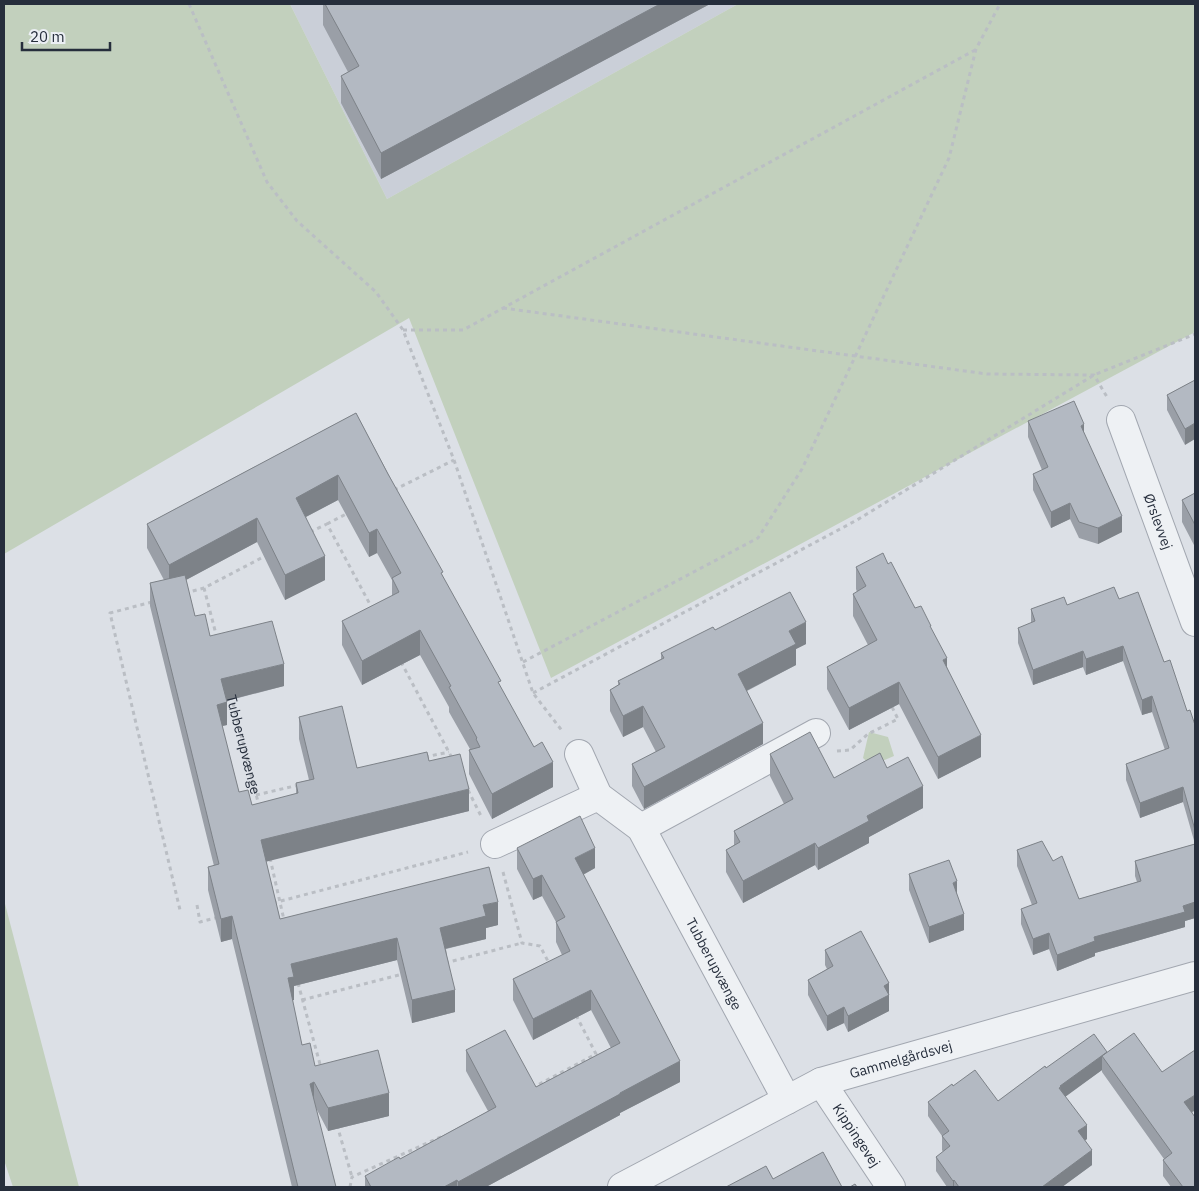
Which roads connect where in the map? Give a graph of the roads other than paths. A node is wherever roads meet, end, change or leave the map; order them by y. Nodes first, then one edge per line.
1 (1121, 420) road end
2 (1195, 622) edge
3 (816, 733) road end
4 (579, 754) road end
5 (598, 796) junction
6 (641, 828) junction
7 (495, 844) road end
8 (1195, 976) edge
9 (821, 1082) junction
10 (788, 1100) junction
11 (622, 1187) edge
12 (891, 1187) edge

1 - 2 street, Ørslevvej
3 - 6 street
4 - 5 street, Tubberupvænge
5 - 6 street, Tubberupvænge
5 - 7 street
6 - 10 street, Tubberupvænge
8 - 9 street, Gammelgårdsvej
9 - 10 street, Gammelgårdsvej
9 - 12 street, Kippingevej
10 - 11 street, Gammelgårdsvej

